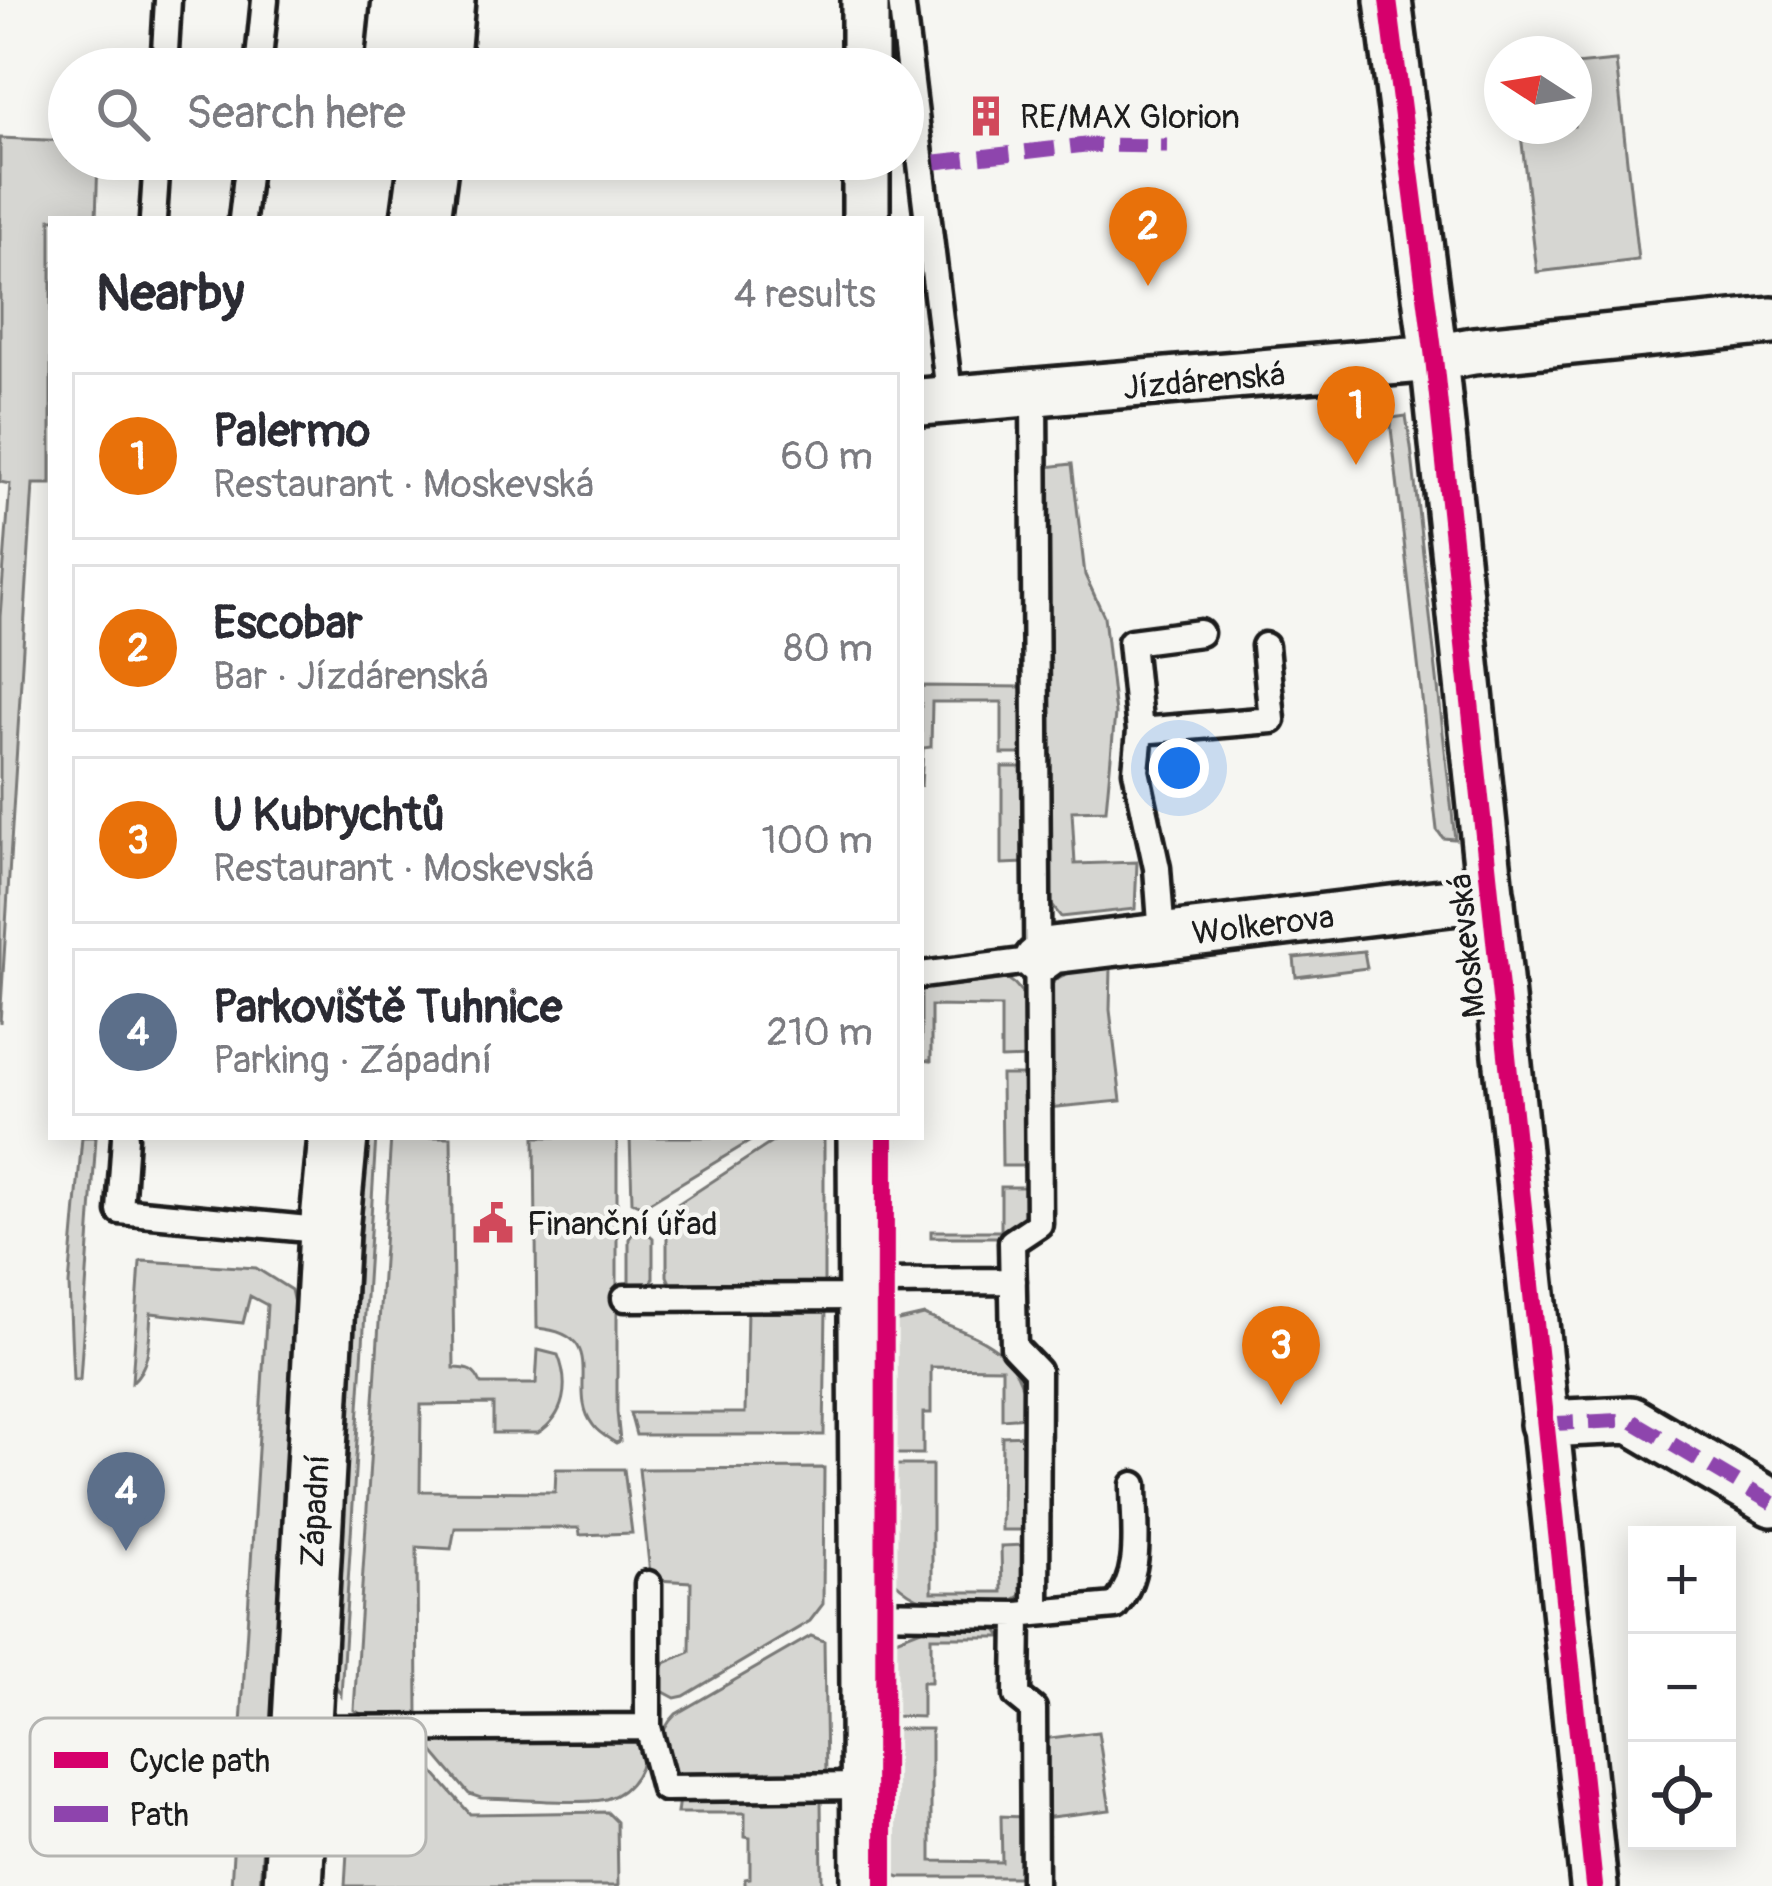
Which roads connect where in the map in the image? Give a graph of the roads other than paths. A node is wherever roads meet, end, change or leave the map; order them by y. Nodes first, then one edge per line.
1 (168, 0) edge
2 (266, 0) edge
3 (402, 0) edge
4 (445, 0) edge
5 (865, 0) edge
6 (901, 0) edge
7 (1388, 0) edge
8 (165, 48) edge
9 (260, 48) edge
10 (397, 48) edge
11 (441, 48) edge
12 (865, 48) edge
13 (905, 48) edge
14 (156, 180) edge
15 (247, 180) edge
16 (391, 180) edge
17 (426, 180) edge
18 (866, 180) edge
19 (916, 180) edge
20 (153, 216) edge
21 (242, 216) edge
22 (390, 216) edge
23 (421, 216) edge
24 (866, 216) edge
25 (919, 216) edge
26 (924, 272) edge
27 (1772, 321) edge
28 (1434, 358) junction
29 (1034, 395) junction
30 (935, 402) edge
31 (1200, 633) dead end
32 (1265, 646) dead end
33 (1140, 730) junction
34 (1491, 897) junction
35 (1162, 937) junction
36 (1038, 960) junction
37 (924, 975) edge
38 (124, 1140) edge
39 (338, 1140) edge
40 (861, 1140) edge
41 (329, 1232) junction
42 (1013, 1281) junction
43 (863, 1297) junction
44 (626, 1298) dead end
45 (1544, 1424) junction
46 (1133, 1485) dead end
47 (1772, 1503) edge
48 (648, 1584) dead end
49 (863, 1613) junction
50 (1027, 1614) junction
51 (304, 1718) edge
52 (648, 1726) junction
53 (426, 1728) edge
54 (865, 1786) junction
55 (295, 1856) edge
56 (293, 1886) edge
57 (865, 1886) edge
58 (1034, 1886) edge
59 (1594, 1886) edge

1 - 8 lane
2 - 9 lane
3 - 10 street
4 - 11 street
5 - 12 street
6 - 13 lane
7 - 28 street, Moskevská
14 - 20 lane
15 - 21 lane
16 - 22 street
17 - 23 street
18 - 24 street
19 - 25 lane
26 - 30 lane
27 - 28 street, Jízdárenská
28 - 29 street, Jízdárenská
28 - 34 street, Moskevská
29 - 30 street, Jízdárenská
29 - 36 lane
31 - 33 lane
32 - 33 lane
33 - 35 lane
34 - 35 street, Wolkerova
34 - 45 street, Moskevská
35 - 36 street, Wolkerova
36 - 37 lane
36 - 42 lane
38 - 41 lane
39 - 41 street, Západní
40 - 43 street
41 - 51 street, Západní
42 - 43 lane
42 - 50 lane
43 - 44 lane
43 - 49 street
45 - 47 street
45 - 59 street, Moskevská
46 - 50 lane
48 - 52 lane
49 - 50 lane
49 - 54 street
50 - 58 lane
52 - 53 lane
52 - 54 lane
54 - 57 street
55 - 56 street, Západní

